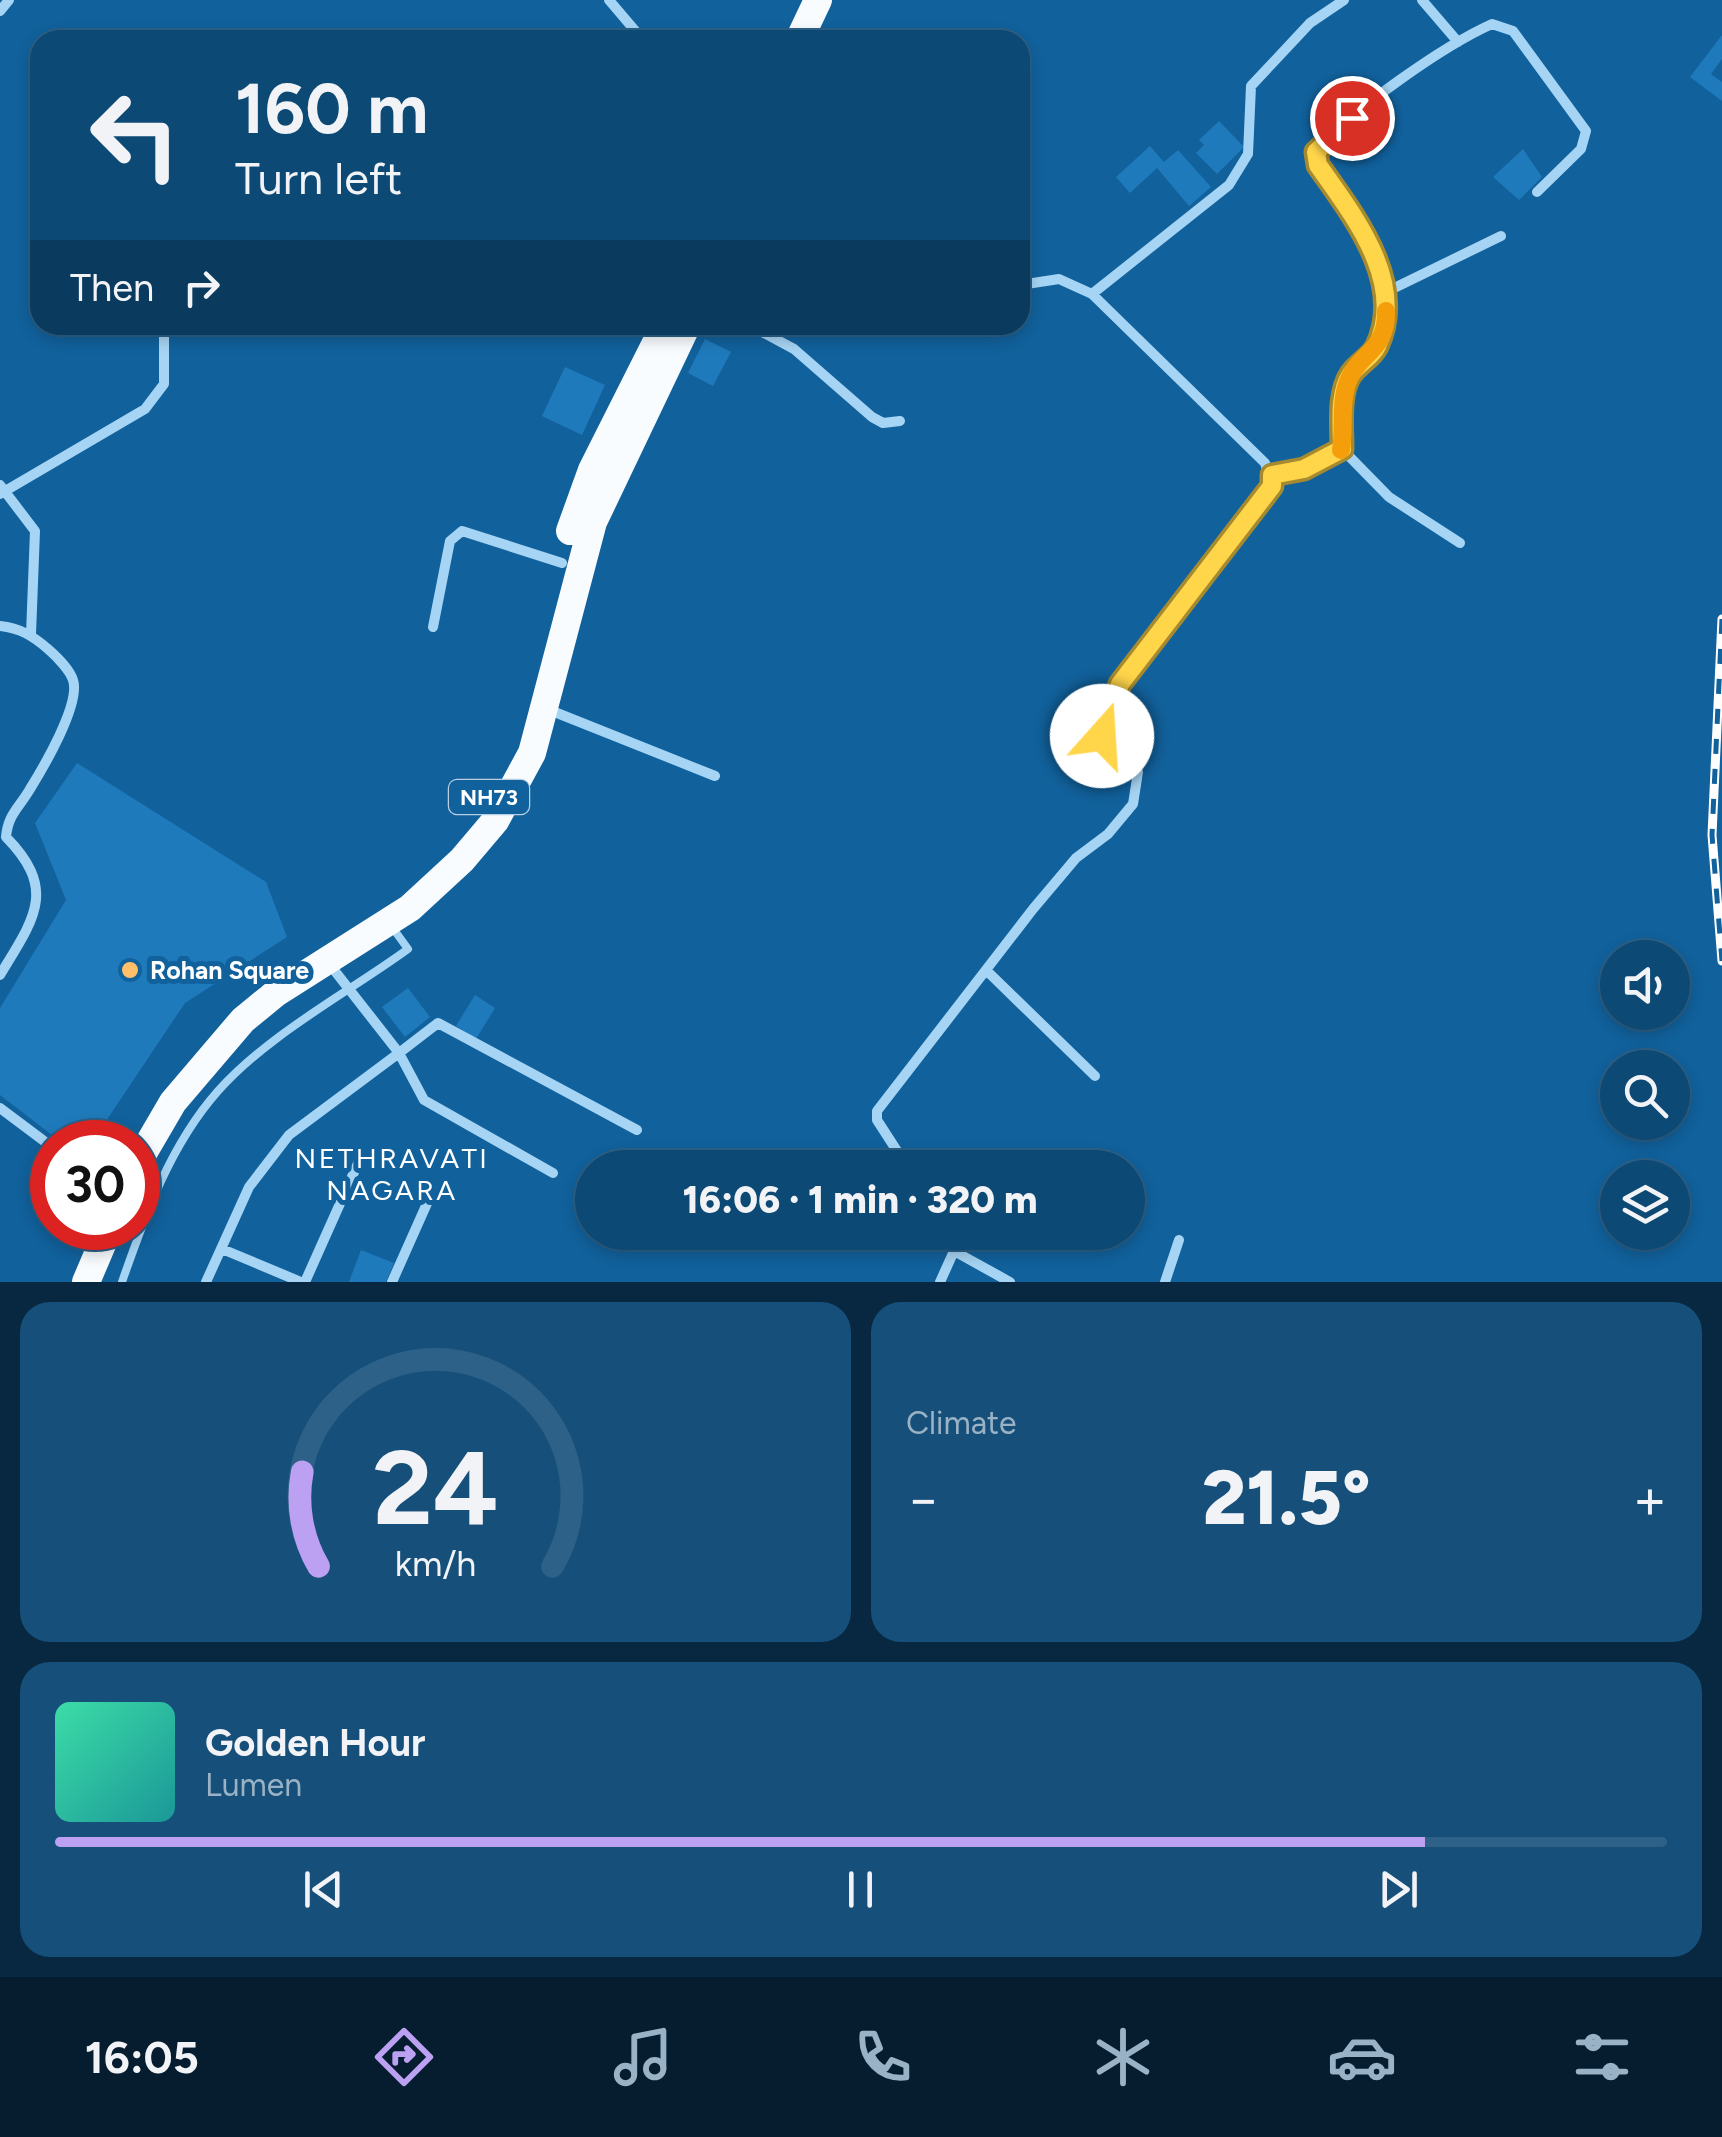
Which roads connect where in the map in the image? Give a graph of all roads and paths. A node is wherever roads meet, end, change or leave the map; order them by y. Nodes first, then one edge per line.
1 (9, 0) edge
2 (609, 0) edge
3 (798, 0) edge
4 (818, 0) edge
5 (1344, 0) edge
6 (1422, 0) edge
7 (0, 11) edge
8 (634, 30) edge
9 (785, 30) edge
10 (804, 30) edge
11 (1458, 42) junction
12 (1537, 192) dead end
13 (1501, 236) dead end
14 (1030, 283) edge
15 (1386, 292) junction
16 (1092, 294) junction
17 (164, 335) edge
18 (660, 335) edge
19 (682, 335) edge
20 (766, 335) edge
21 (900, 421) dead end
22 (1342, 449) junction
23 (1272, 475) junction
24 (2, 490) edge
25 (1460, 544) dead end
26 (562, 562) junction
27 (0, 626) edge
28 (433, 627) dead end
29 (31, 634) junction
30 (546, 708) junction
31 (716, 776) dead end
32 (3, 836) edge
33 (390, 923) junction
34 (326, 960) junction
35 (988, 972) junction
36 (0, 975) edge
37 (352, 990) junction
38 (399, 1053) junction
39 (1094, 1076) dead end
40 (0, 1108) edge
41 (142, 1120) edge
42 (160, 1121) edge
43 (30, 1130) edge
44 (637, 1130) dead end
45 (896, 1150) edge
46 (359, 1161) dead end
47 (553, 1173) dead end
48 (433, 1190) dead end
49 (1179, 1240) dead end
50 (81, 1250) edge
51 (100, 1250) edge
52 (222, 1250) junction
53 (954, 1251) joint
54 (68, 1282) edge
55 (86, 1282) edge
56 (122, 1282) edge
57 (206, 1282) edge
58 (303, 1282) edge
59 (392, 1282) edge
60 (940, 1282) edge
61 (1010, 1282) edge
62 (1165, 1282) edge

1 - 7 street
2 - 8 street
3 - 9 highway
4 - 10 highway
5 - 16 street
6 - 11 street
11 - 12 street
11 - 15 street
13 - 15 street
14 - 16 street
15 - 22 street
16 - 23 street
17 - 24 street
18 - 26 highway, NH73
19 - 30 highway, NH73
20 - 21 street
22 - 23 street
22 - 25 street
23 - 35 street
24 - 29 street
26 - 28 street
26 - 41 highway, NH73
27 - 29 street
29 - 32 street
30 - 31 street
30 - 33 highway, NH73
32 - 36 street
33 - 34 highway, NH73
33 - 37 lane
34 - 37 street
34 - 42 highway, NH73
35 - 39 street
35 - 45 street
37 - 38 street
37 - 56 lane
38 - 44 street
38 - 47 street
38 - 52 street
40 - 43 street
46 - 58 street
48 - 59 street
49 - 62 street
50 - 54 highway
51 - 55 highway
52 - 57 street
52 - 58 street
53 - 60 street
53 - 61 street

